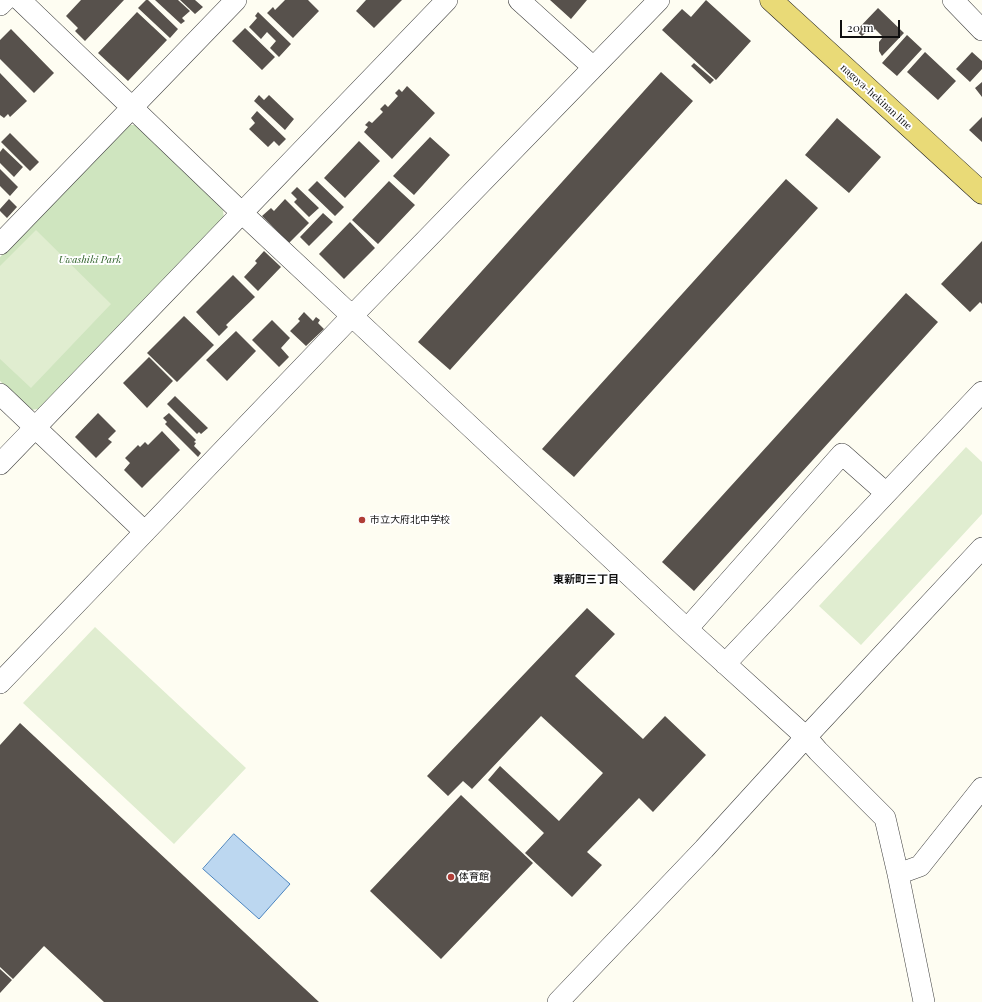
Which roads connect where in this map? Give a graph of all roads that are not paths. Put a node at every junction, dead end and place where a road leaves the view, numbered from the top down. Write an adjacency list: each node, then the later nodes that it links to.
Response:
1 (5, 0): 9 (street)
2 (20, 0): 12 (street)
3 (236, 0): 12 (street)
4 (447, 0): 14 (street)
5 (519, 0): 11 (street)
6 (659, 0): 11 (street)
7 (770, 0): 13 (main road, nagoya-hekinan line)
8 (953, 0): 10 (street)
9 (0, 6)
10 (982, 30)
11 (593, 67): 16 (street)
12 (132, 108): 14 (street); 15 (street)
13 (982, 193)
14 (242, 213): 16 (street); 19 (street)
15 (0, 244)
16 (352, 316): 22 (street); 24 (street)
17 (982, 392): 21 (street)
18 (0, 394): 19 (street)
19 (35, 428): 20 (street); 22 (street)
20 (0, 464)
21 (886, 493): 24 (street); 25 (street)
22 (145, 532): 26 (street)
23 (982, 548): 27 (street)
24 (687, 629): 25 (street)
25 (725, 664): 27 (street)
26 (0, 683)
27 (806, 737): 29 (street); 30 (street)
28 (982, 788): 29 (street)
29 (898, 874): 31 (street)
30 (558, 1002)
31 (924, 1002)

